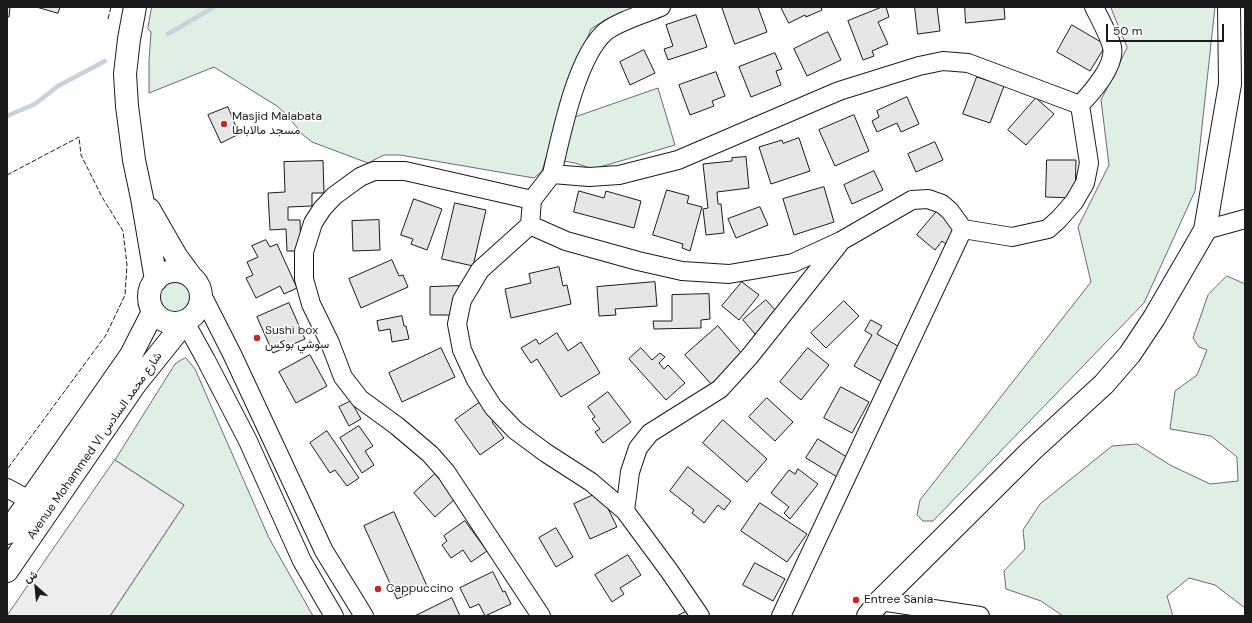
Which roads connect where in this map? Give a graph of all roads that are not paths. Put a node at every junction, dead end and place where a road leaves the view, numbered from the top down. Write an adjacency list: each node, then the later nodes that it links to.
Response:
1 (136, 7): 7 (main road)
2 (661, 7): 6 (street)
3 (1094, 7): 5 (street)
4 (1229, 7): 12 (main road)
5 (1080, 105): 6 (street); 11 (street)
6 (552, 174): 8 (street)
7 (142, 198): 14 (main road); 15 (main road)
8 (532, 200): 10 (street); 27 (street)
9 (1245, 219): 12 (street)
10 (530, 225): 13 (street); 21 (street)
11 (963, 229): 13 (street); 29 (street)
12 (1205, 230): 24 (main road)
13 (841, 241): 21 (street)
14 (190, 275): 15 (main road); 16 (main road)
15 (156, 280): 17 (main road)
16 (202, 295): 18 (main road); 26 (street)
17 (153, 312): 18 (main road); 20 (main road, Avenue Mohammed VI شارع محمد السادس)
18 (185, 322): 23 (main road, Avenue Mohammed VI شارع محمد السادس); 25 (street)
19 (7, 488): 20 (street)
20 (29, 500): 22 (main road, Avenue Mohammed VI شارع محمد السادس)
21 (625, 511): 28 (street)
22 (7, 532)
23 (7, 571)
24 (874, 608): 30 (street)
25 (334, 616)
26 (364, 616)
27 (541, 616)
28 (700, 616)
29 (781, 616)
30 (980, 616)

